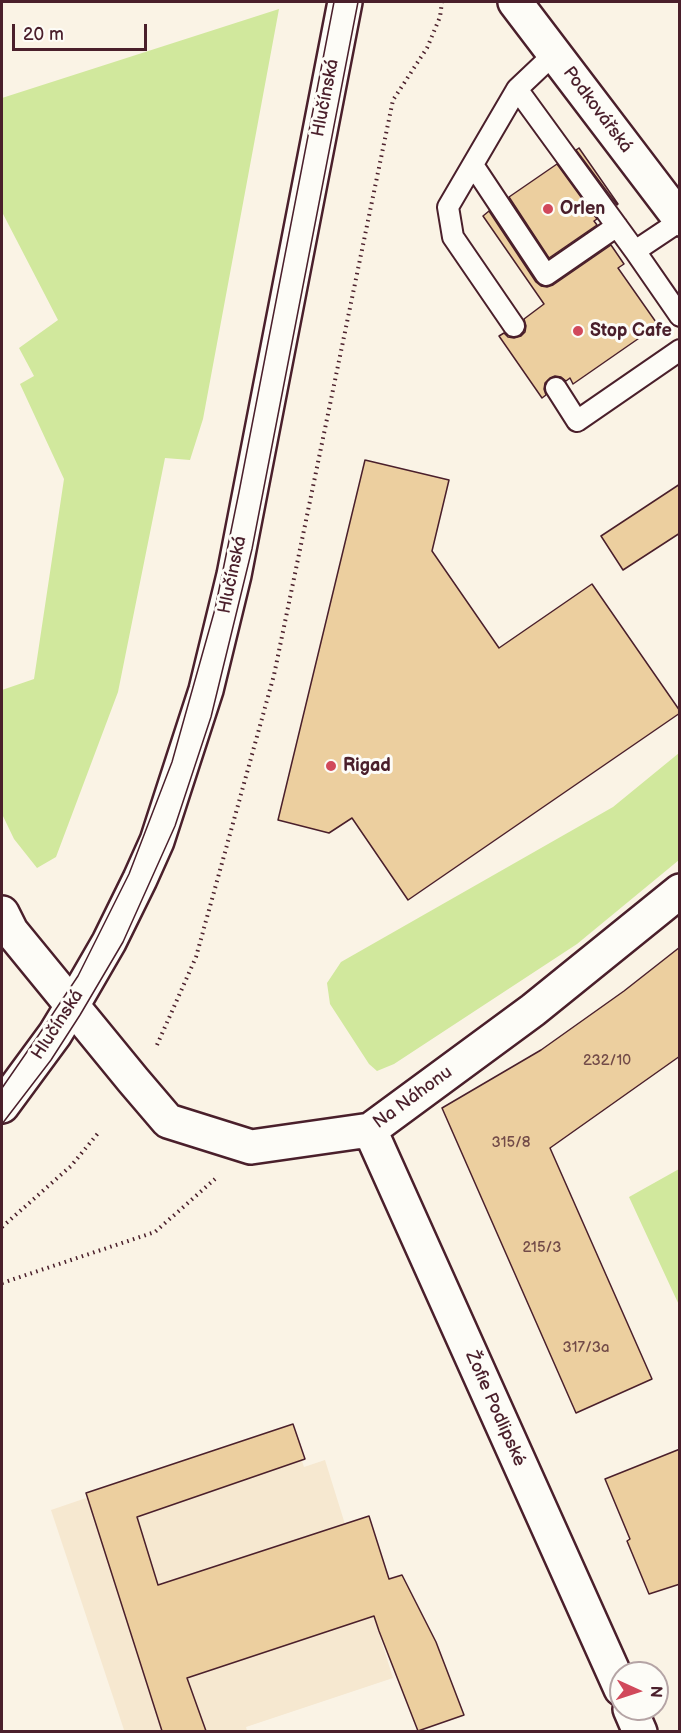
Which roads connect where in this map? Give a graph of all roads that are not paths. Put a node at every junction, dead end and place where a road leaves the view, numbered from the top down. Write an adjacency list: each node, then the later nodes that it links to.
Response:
1 (345, 2): 15 (street, Hlučínská)
2 (515, 2): 3 (street, Podkovářská)
3 (554, 54): 4 (lane); 6 (street, Podkovářská)
4 (517, 89): 5 (lane); 7 (lane)
5 (473, 165): 7 (lane); 10 (lane)
6 (680, 220): 8 (lane)
7 (617, 226): 8 (lane)
8 (635, 251): 9 (lane)
9 (680, 316)
10 (514, 326)
11 (680, 350): 12 (lane)
12 (556, 388)
13 (680, 891): 17 (street, Na Náhonu)
14 (2, 913): 15 (street, Na Náhonu)
15 (72, 1006): 16 (street, Hlučínská); 17 (street, Na Náhonu)
16 (2, 1106)
17 (370, 1130): 18 (street, Žofie Podlipské)
18 (609, 1662)

